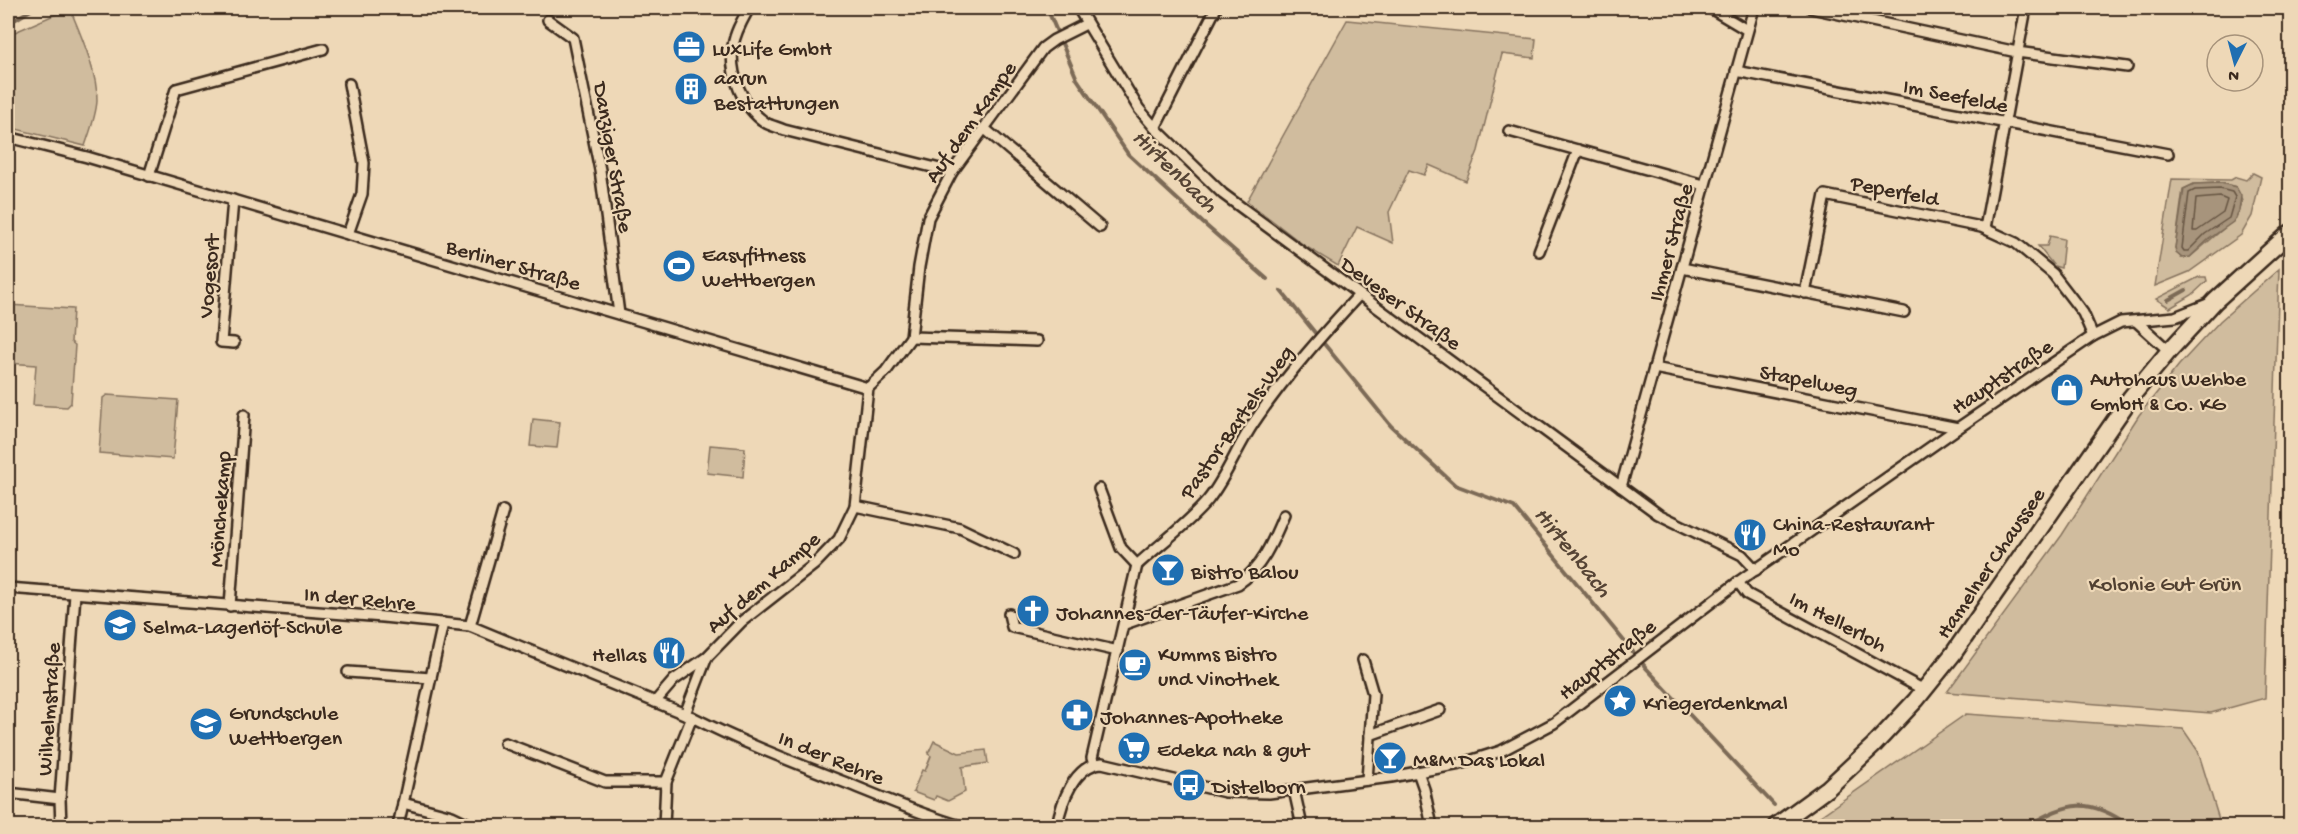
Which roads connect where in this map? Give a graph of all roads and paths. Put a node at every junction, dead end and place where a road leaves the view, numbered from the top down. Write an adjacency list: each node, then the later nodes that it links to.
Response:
1 (749, 8): 23 (street)
2 (1078, 8): 9 (street, Deveser Straße)
3 (1216, 8): 17 (street)
4 (1710, 8): 10 (street)
5 (1754, 8): 10 (street, Ihmer Straße)
6 (1811, 8): 12 (street)
7 (2026, 8): 12 (street)
8 (548, 20): 37 (street, Danziger Straße)
9 (1086, 24): 17 (street, Deveser Straße); 18 (street, Auf dem Kampe)
10 (1747, 30): 14 (street, Ihmer Straße)
11 (323, 49): 24 (street)
12 (2017, 52): 13 (street); 16 (street)
13 (2127, 67)
14 (1736, 71): 16 (street, Im Seefelde); 25 (street, Ihmer Straße)
15 (349, 84): 30 (street)
16 (2004, 124): 22 (street, Im Seefelde); 28 (street)
17 (1155, 128): 34 (street, Deveser Straße)
18 (985, 129): 23 (street, Auf dem Kampe); 27 (street)
19 (1509, 131): 21 (street)
20 (8, 137): 24 (street, Berliner Straße)
21 (1578, 150): 25 (street); 31 (street)
22 (2168, 154)
23 (952, 172): 40 (street, Auf dem Kampe)
24 (150, 176): 26 (street, Berliner Straße)
25 (1704, 185): 32 (street, Ihmer Straße)
26 (233, 200): 30 (street, Berliner Straße); 42 (street, Vogesort)
27 (1100, 227)
28 (1985, 228): 33 (street, Peperfeld); 39 (street, Peperfeld)
29 (2290, 233): 35 (main road, Hamelner Chaussee)
30 (348, 234): 37 (street, Berliner Straße)
31 (1539, 251)
32 (1682, 268): 33 (street); 44 (street, Ihmer Straße)
33 (1806, 293): 36 (street)
34 (1359, 295): 48 (street, Deveser Straße); 54 (street, Pastor-Bartels-Weg)
35 (2216, 301): 38 (street, Hauptstraße); 43 (main road, Hamelner Chaussee)
36 (1904, 312)
37 (619, 314): 45 (street, Berliner Straße)
38 (2137, 322): 39 (street, Hauptstraße); 43 (street)
39 (2093, 336): 47 (street, Hauptstraße)
40 (911, 337): 41 (street); 45 (street, Auf dem Kampe)
41 (1037, 341)
42 (234, 343)
43 (2169, 351): 69 (main road, Hamelner Chaussee)
44 (1654, 368): 47 (street, Stapelweg); 48 (street, Ihmer Straße)
45 (868, 388): 50 (street, Auf dem Kampe)
46 (244, 415): 59 (street, Mönchekamp)
47 (1958, 428): 55 (street, Hauptstraße)
48 (1621, 487): 55 (street, Deveser Straße)
49 (1099, 489): 54 (street)
50 (855, 506): 53 (street); 65 (street, Auf dem Kampe)
51 (503, 511): 63 (street)
52 (1284, 515): 62 (street)
53 (1014, 554)
54 (1137, 565): 62 (street)
55 (1756, 570): 56 (street, Hauptstraße)
56 (1738, 582): 69 (street, Im Hellerloh); 76 (street, Hauptstraße)
57 (8, 588): 58 (street, In der Rehre)
58 (75, 594): 59 (street, In der Rehre); 81 (street, Wilhelmstraße)
59 (230, 606): 61 (street, In der Rehre)
60 (1009, 614): 64 (street)
61 (443, 623): 63 (street, In der Rehre); 68 (street)
62 (1125, 624): 64 (street)
63 (470, 626): 70 (street, In der Rehre)
64 (1118, 651): 75 (street)
65 (707, 657): 70 (street, Auf dem Kampe); 72 (street, Auf dem Kampe)
66 (1363, 660): 73 (street)
67 (348, 672): 68 (street)
68 (431, 678): 82 (street)
69 (1924, 690): 91 (main road, Hamelner Chaussee)
70 (656, 702): 72 (street, In der Rehre)
71 (1440, 710): 73 (street)
72 (688, 716): 78 (street); 87 (street, In der Rehre)
73 (1370, 735): 77 (street)
74 (505, 743): 78 (street)
75 (1094, 764): 79 (street, Hauptstraße); 88 (street)
76 (1418, 772): 77 (street, Hauptstraße); 90 (street)
77 (1367, 780): 79 (street, Hauptstraße)
78 (666, 782): 86 (street)
79 (1294, 790): 89 (street)
80 (8, 794): 81 (street)
81 (60, 799): 83 (street, Wilhelmstraße)
82 (403, 803): 84 (street); 85 (street)
83 (61, 826)
84 (398, 826)
85 (473, 826)
86 (664, 826)
87 (961, 826)
88 (1057, 826)
89 (1302, 826)
90 (1432, 826)
91 (1776, 826)

